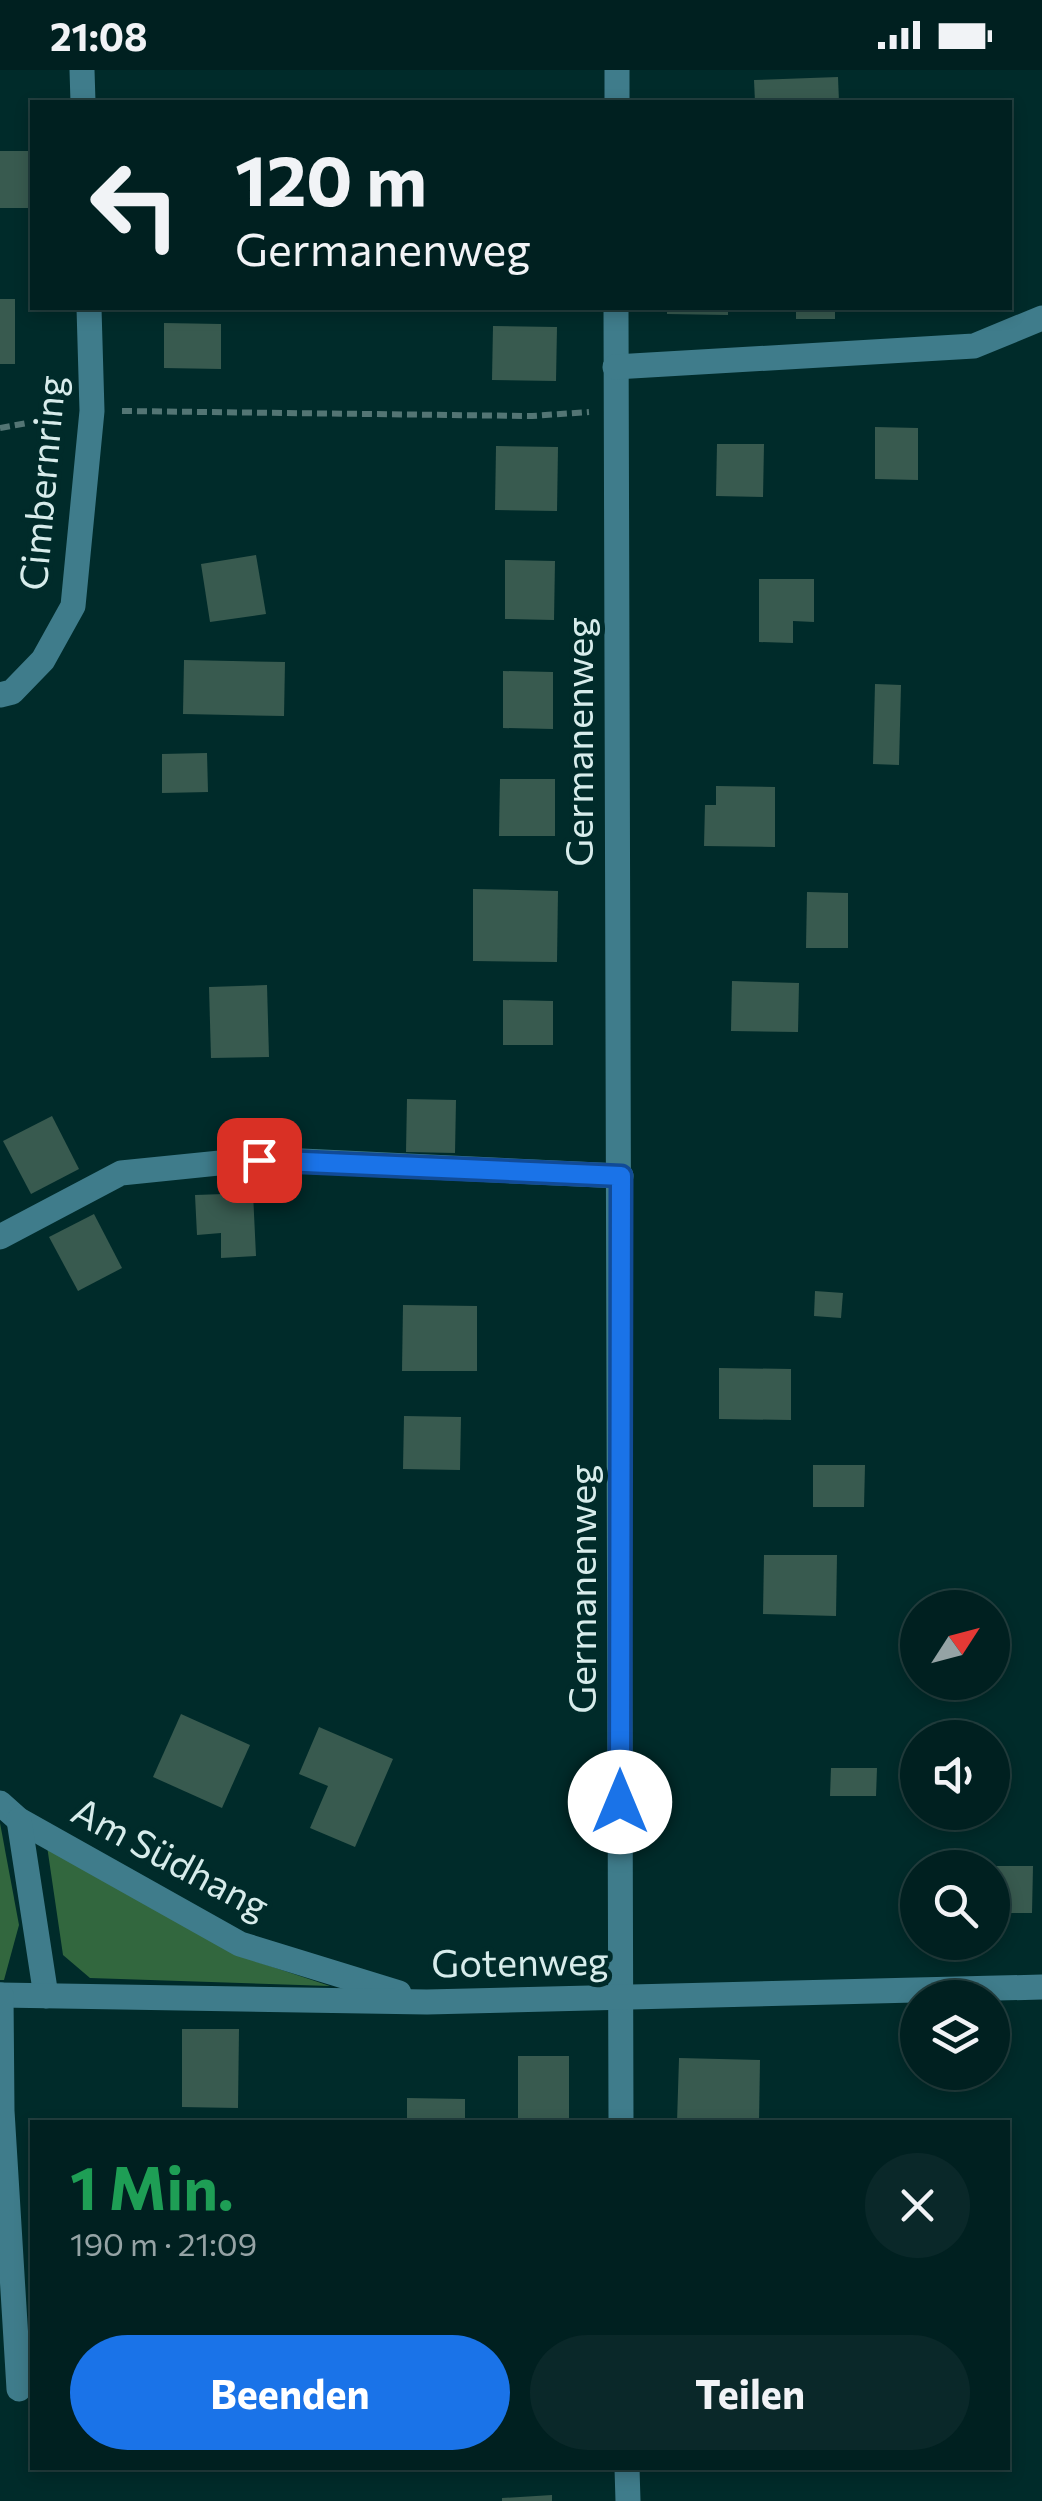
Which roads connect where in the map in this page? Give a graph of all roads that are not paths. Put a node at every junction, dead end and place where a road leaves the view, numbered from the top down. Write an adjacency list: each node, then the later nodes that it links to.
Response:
1 (82, 70): 3 (street)
2 (617, 70): 4 (street)
3 (83, 100)
4 (617, 100)
5 (89, 310): 9 (street, Cimbernring)
6 (616, 310): 8 (street, Germanenweg)
7 (1042, 318): 8 (street)
8 (615, 367): 10 (street, Germanenweg)
9 (0, 696)
10 (621, 1176): 11 (street); 16 (street, Germanenweg)
11 (0, 1237)
12 (10, 1812): 15 (street); 17 (street, Am Südhang)
13 (1042, 1987): 16 (street, Gotenweg)
14 (1, 1995): 15 (street, Gotenweg); 19 (street)
15 (46, 1996): 17 (street, Gotenweg)
16 (619, 1998): 17 (street, Gotenweg); 18 (street, Germanenweg)
17 (427, 2002)
18 (621, 2120)
19 (18, 2389)
20 (627, 2470): 21 (street)
21 (628, 2501)

